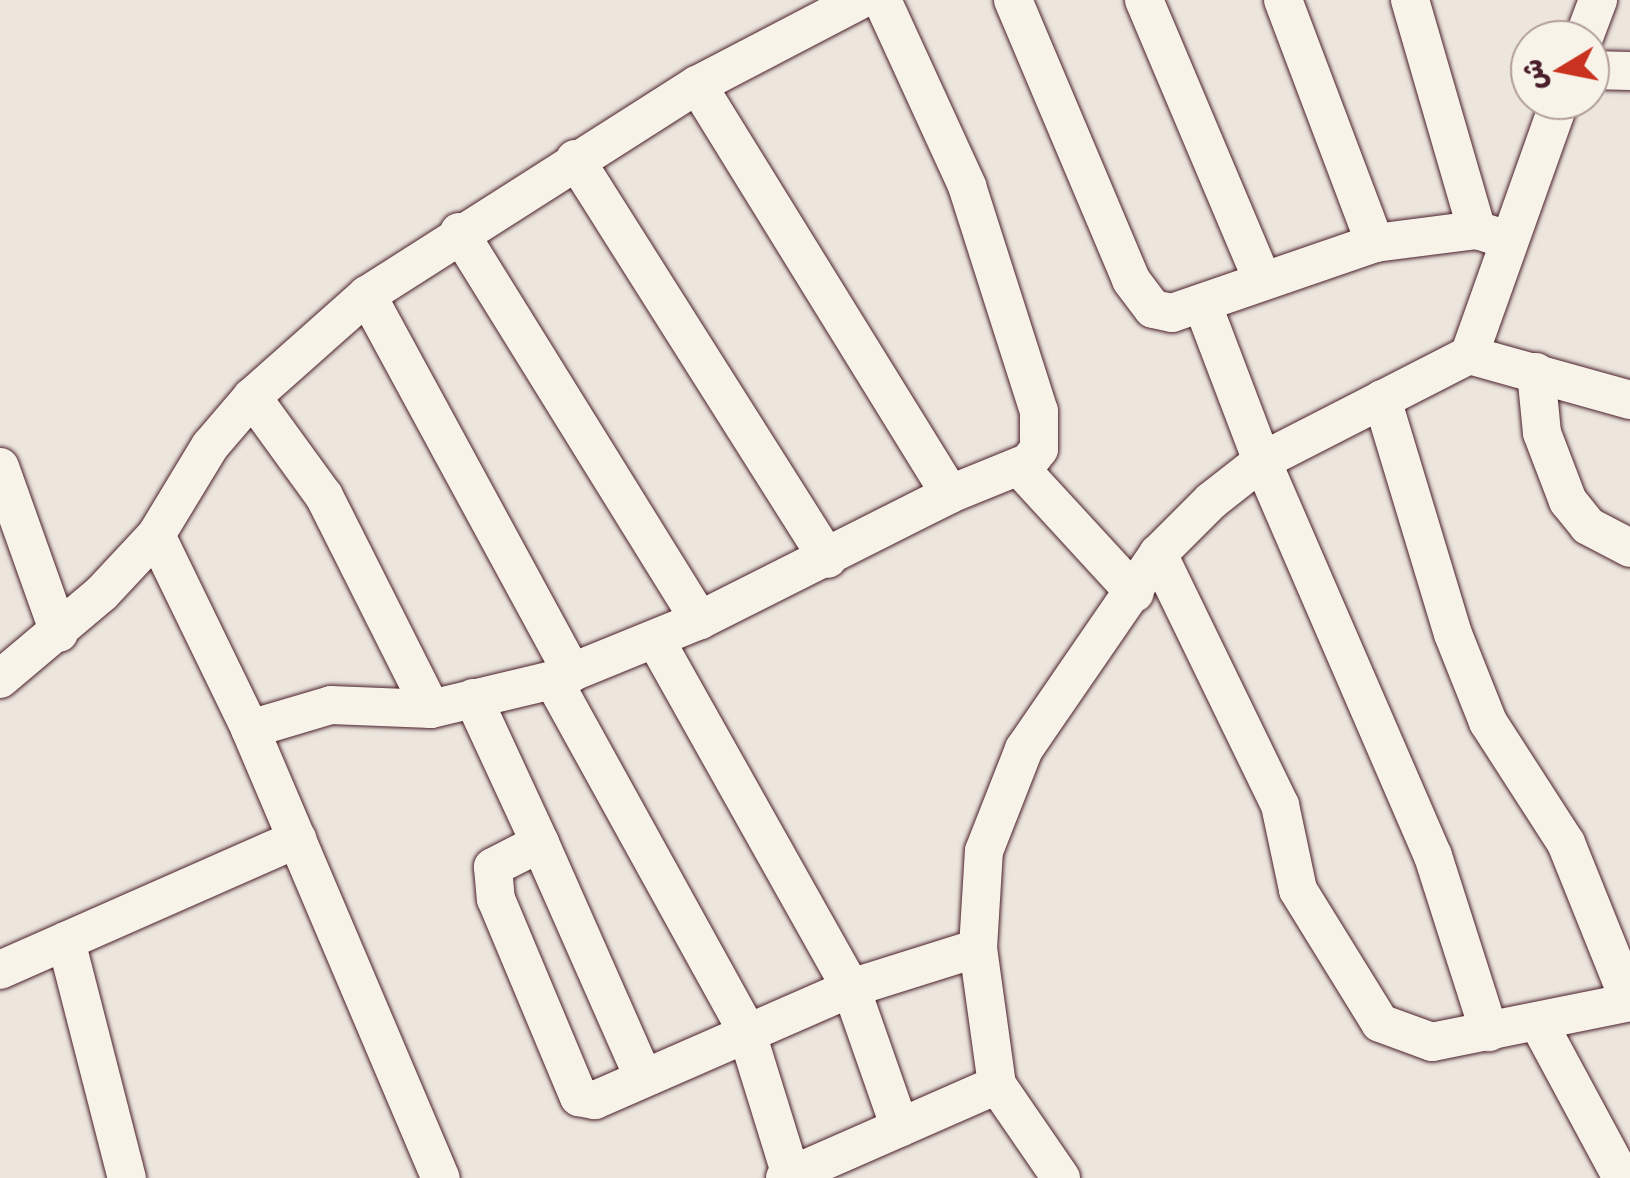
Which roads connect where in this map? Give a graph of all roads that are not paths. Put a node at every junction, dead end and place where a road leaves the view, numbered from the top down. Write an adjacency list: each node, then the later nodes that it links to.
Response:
1 (860, 0): 7 (street)
2 (882, 0): 23 (street)
3 (1013, 0): 15 (street)
4 (1144, 0): 13 (street)
5 (1284, 0): 12 (street)
6 (1410, 0): 11 (street)
7 (697, 85): 9 (street); 24 (street)
8 (1550, 120): 11 (street)
9 (574, 159): 10 (street); 28 (street)
10 (459, 232): 14 (street); 30 (street)
11 (1491, 234): 12 (street); 16 (street)
12 (1375, 243): 13 (street)
13 (1262, 279): 15 (street)
14 (367, 295): 18 (street); 33 (street)
15 (1202, 303): 21 (street)
16 (1469, 355): 17 (street); 19 (street)
17 (1536, 372): 20 (street); 26 (street)
18 (252, 398): 25 (street); 36 (street)
19 (1382, 399): 21 (street); 44 (street)
20 (1630, 400)
21 (1262, 460): 27 (street); 47 (street)
22 (0, 467): 31 (street)
23 (1019, 467): 24 (street); 29 (street)
24 (950, 494): 28 (street)
25 (156, 534): 31 (street); 37 (street)
26 (1630, 548)
27 (1158, 554): 29 (street); 47 (street)
28 (828, 558): 30 (street)
29 (1136, 592): 41 (street)
30 (700, 620): 32 (street)
31 (58, 632): 34 (street)
32 (655, 639): 33 (street); 43 (street)
33 (562, 676): 35 (street); 46 (street)
34 (0, 679)
35 (473, 698): 36 (street); 39 (street)
36 (430, 708): 37 (street)
37 (250, 728): 38 (street)
38 (297, 839): 40 (street); 53 (street)
39 (540, 843): 48 (street); 48 (street)
40 (66, 941): 42 (street); 52 (street)
41 (978, 948): 43 (street); 49 (street)
42 (0, 970)
43 (851, 988): 46 (street); 50 (street)
44 (1630, 1002): 45 (street)
45 (1538, 1022): 47 (street); 55 (street)
46 (746, 1030): 48 (street); 51 (street)
47 (1489, 1032)
48 (643, 1078)
49 (997, 1085): 50 (street); 54 (street)
50 (900, 1128): 51 (street)
51 (788, 1177)
52 (128, 1178)
53 (441, 1178)
54 (1061, 1178)
55 (1622, 1178)

